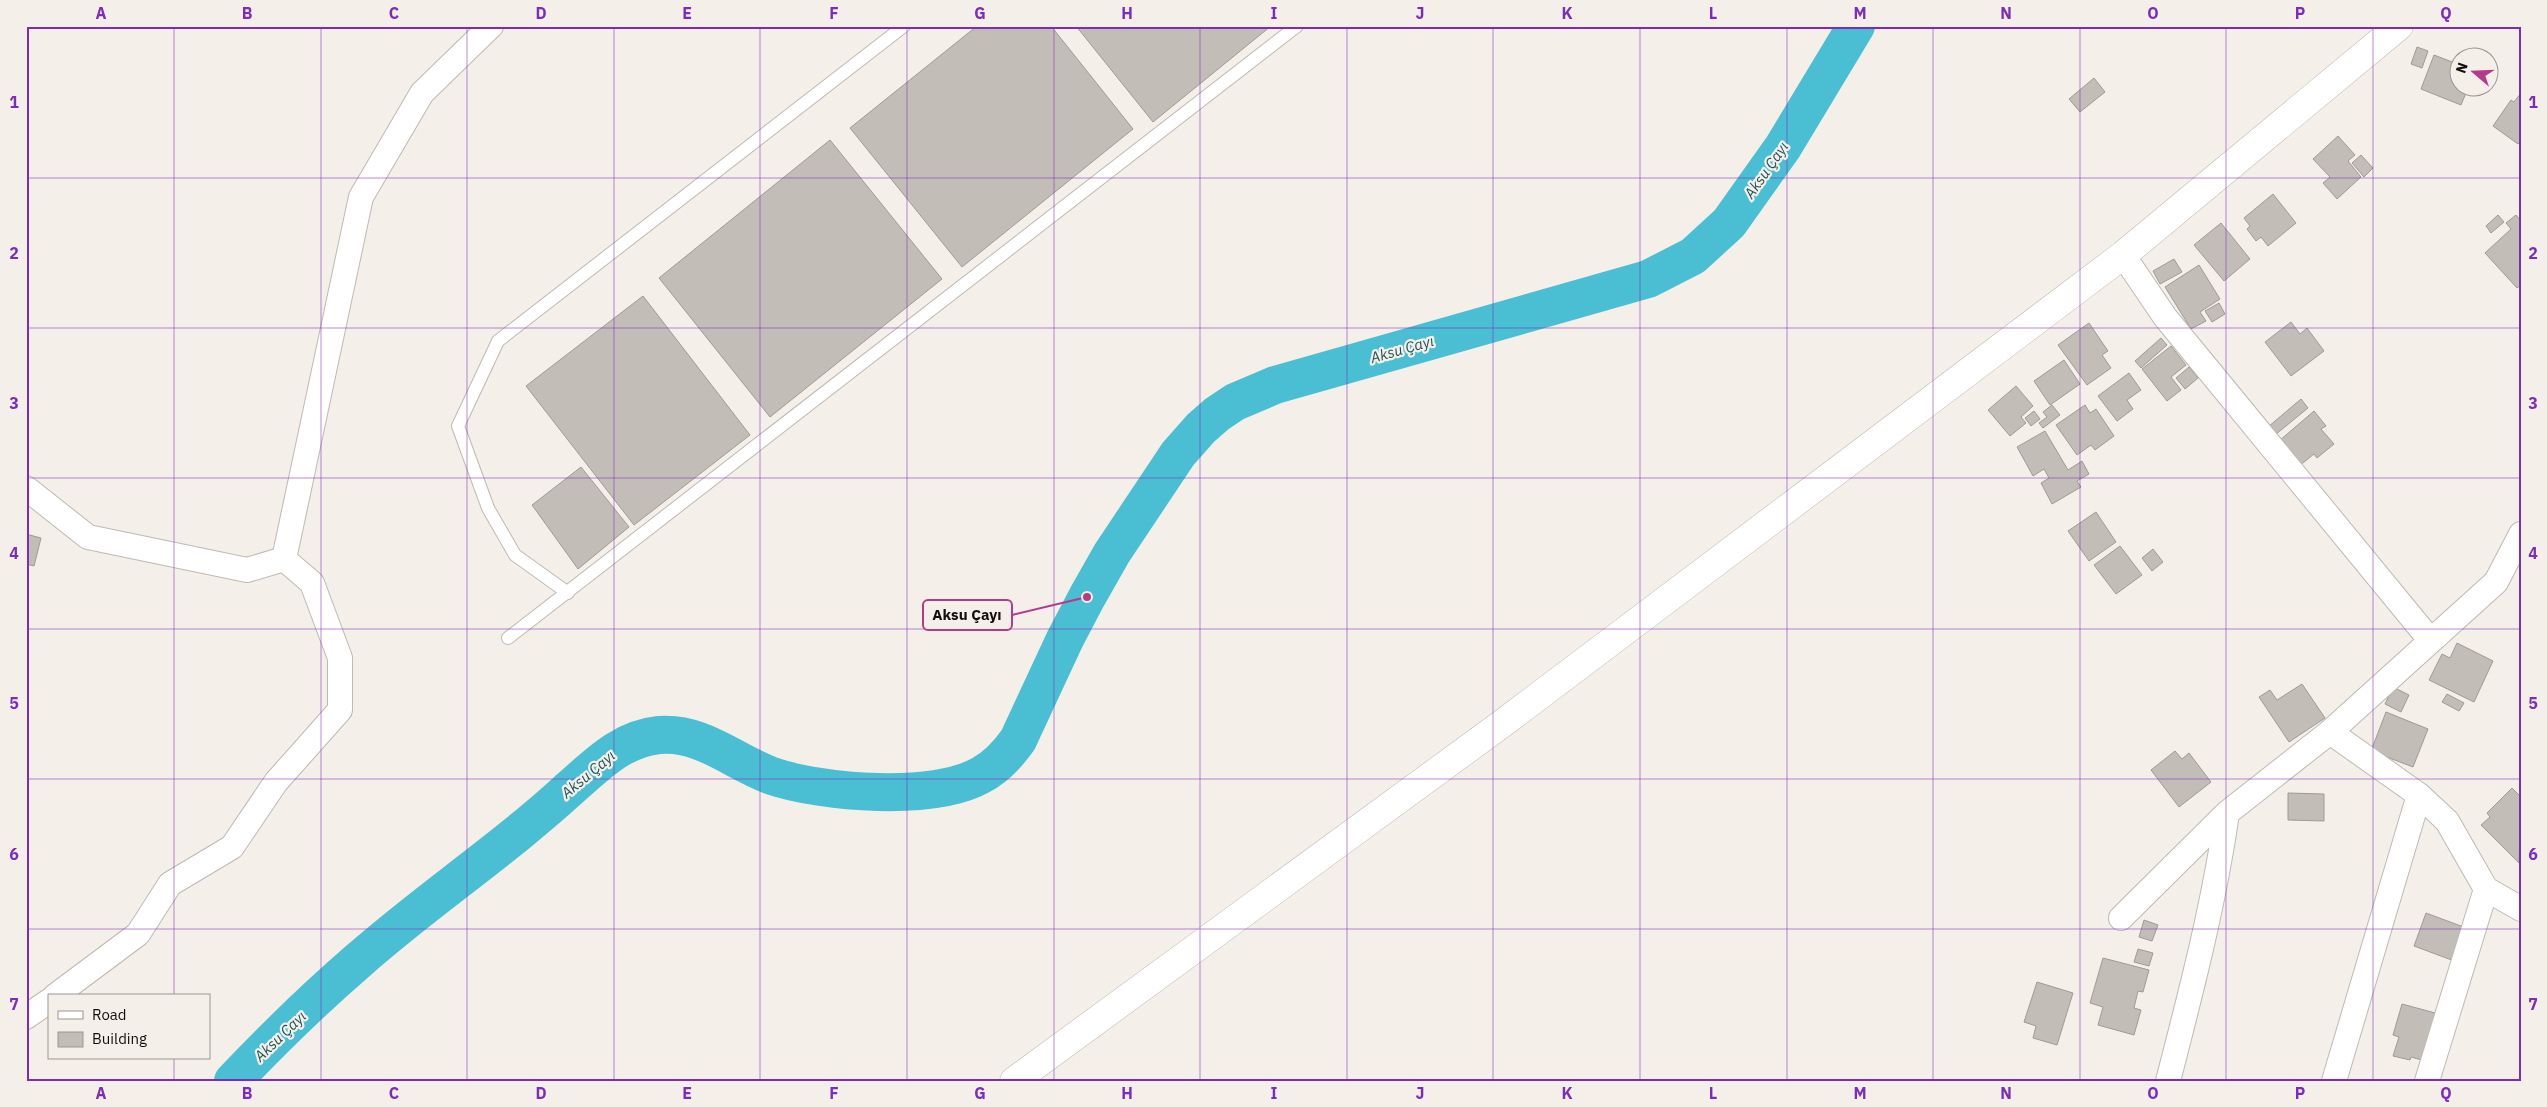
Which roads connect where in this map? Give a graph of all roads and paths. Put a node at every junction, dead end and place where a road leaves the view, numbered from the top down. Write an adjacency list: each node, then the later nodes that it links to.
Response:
1 (491, 26): 8 (street)
2 (904, 26): 9 (lane)
3 (1297, 26): 9 (lane)
4 (2399, 26): 5 (street)
5 (2123, 254): 11 (street); 21 (street)
6 (26, 488): 8 (street)
7 (2521, 534): 11 (street)
8 (284, 559): 18 (street)
9 (568, 593): 10 (lane)
10 (508, 638)
11 (2431, 642): 12 (street)
12 (2330, 732): 13 (street); 14 (street)
13 (2419, 795): 15 (street); 23 (street)
14 (2226, 812): 17 (street); 22 (street)
15 (2486, 889): 16 (street); 24 (street)
16 (2521, 909)
17 (2121, 918)
18 (58, 994)
19 (48, 1001): 20 (street)
20 (26, 1017)
21 (1014, 1081)
22 (2168, 1081)
23 (2334, 1081)
24 (2427, 1081)

